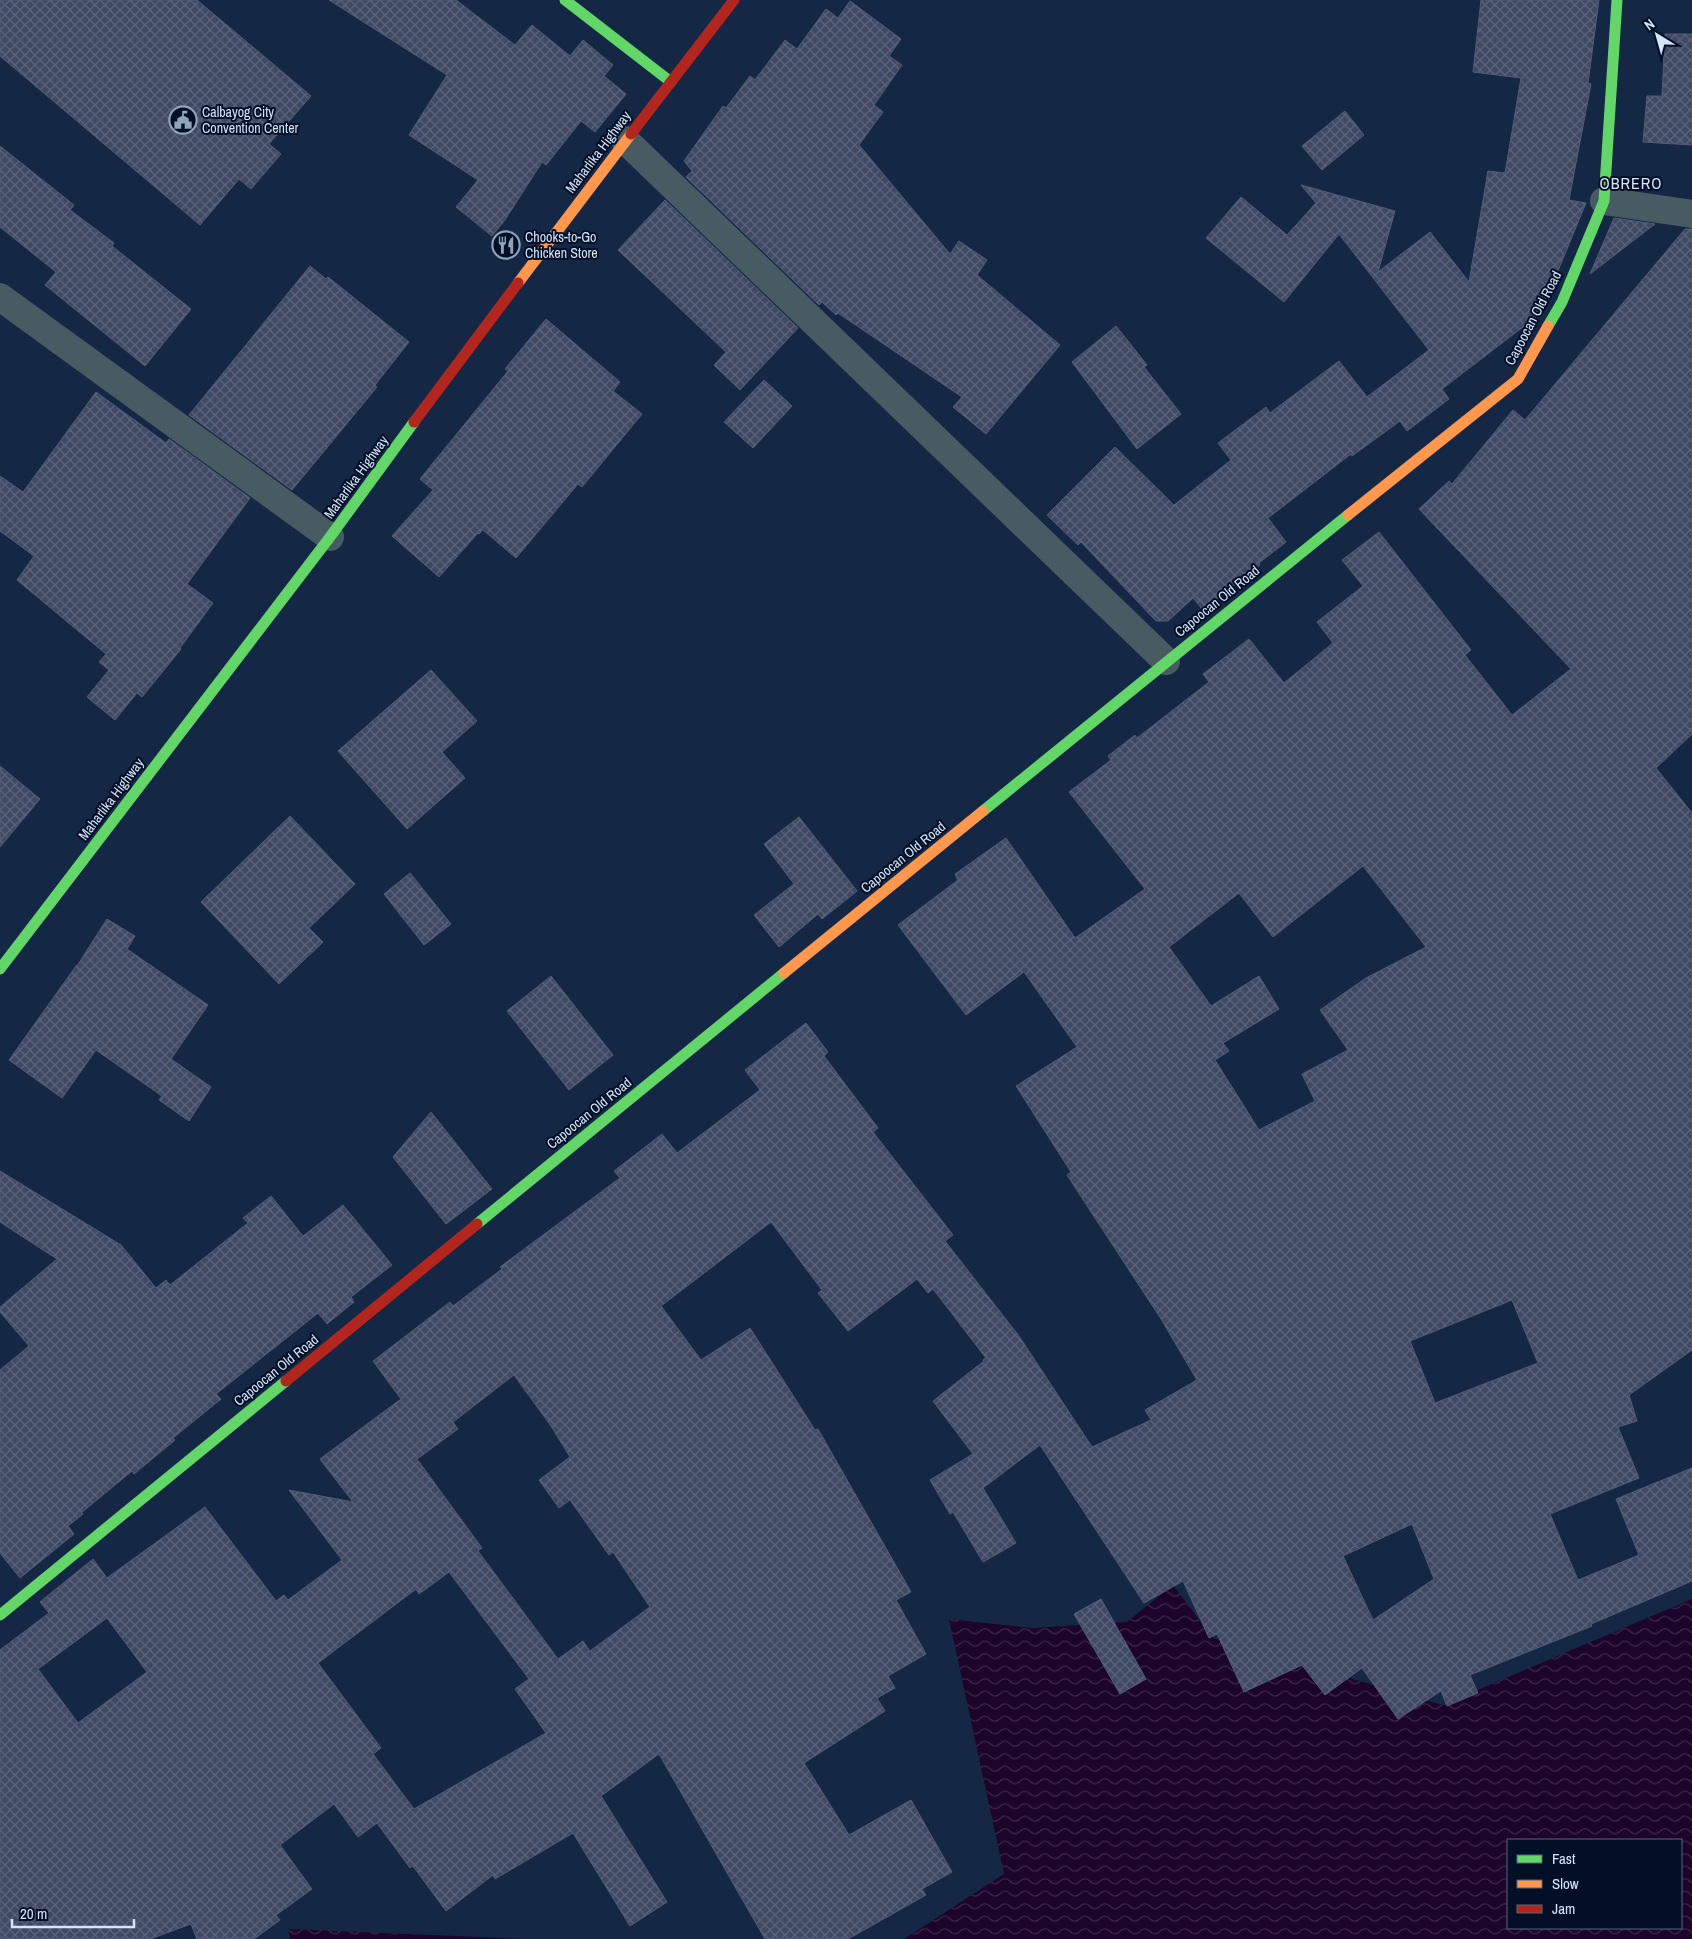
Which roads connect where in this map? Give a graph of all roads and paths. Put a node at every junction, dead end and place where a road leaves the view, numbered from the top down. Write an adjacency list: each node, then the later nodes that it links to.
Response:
1 (565, 0): 4 (street)
2 (734, 0): 4 (street, Maharlika Highway)
3 (1617, 0): 6 (street, Capoocan Old Road)
4 (671, 82): 5 (street, Maharlika Highway)
5 (625, 140): 9 (street, Maharlika Highway); 10 (street)
6 (1604, 201): 7 (street); 10 (street, Capoocan Old Road)
7 (1692, 214)
8 (0, 297): 9 (street)
9 (330, 537): 11 (street, Maharlika Highway)
10 (1166, 661): 12 (street, Capoocan Old Road)
11 (0, 969)
12 (0, 1615)

